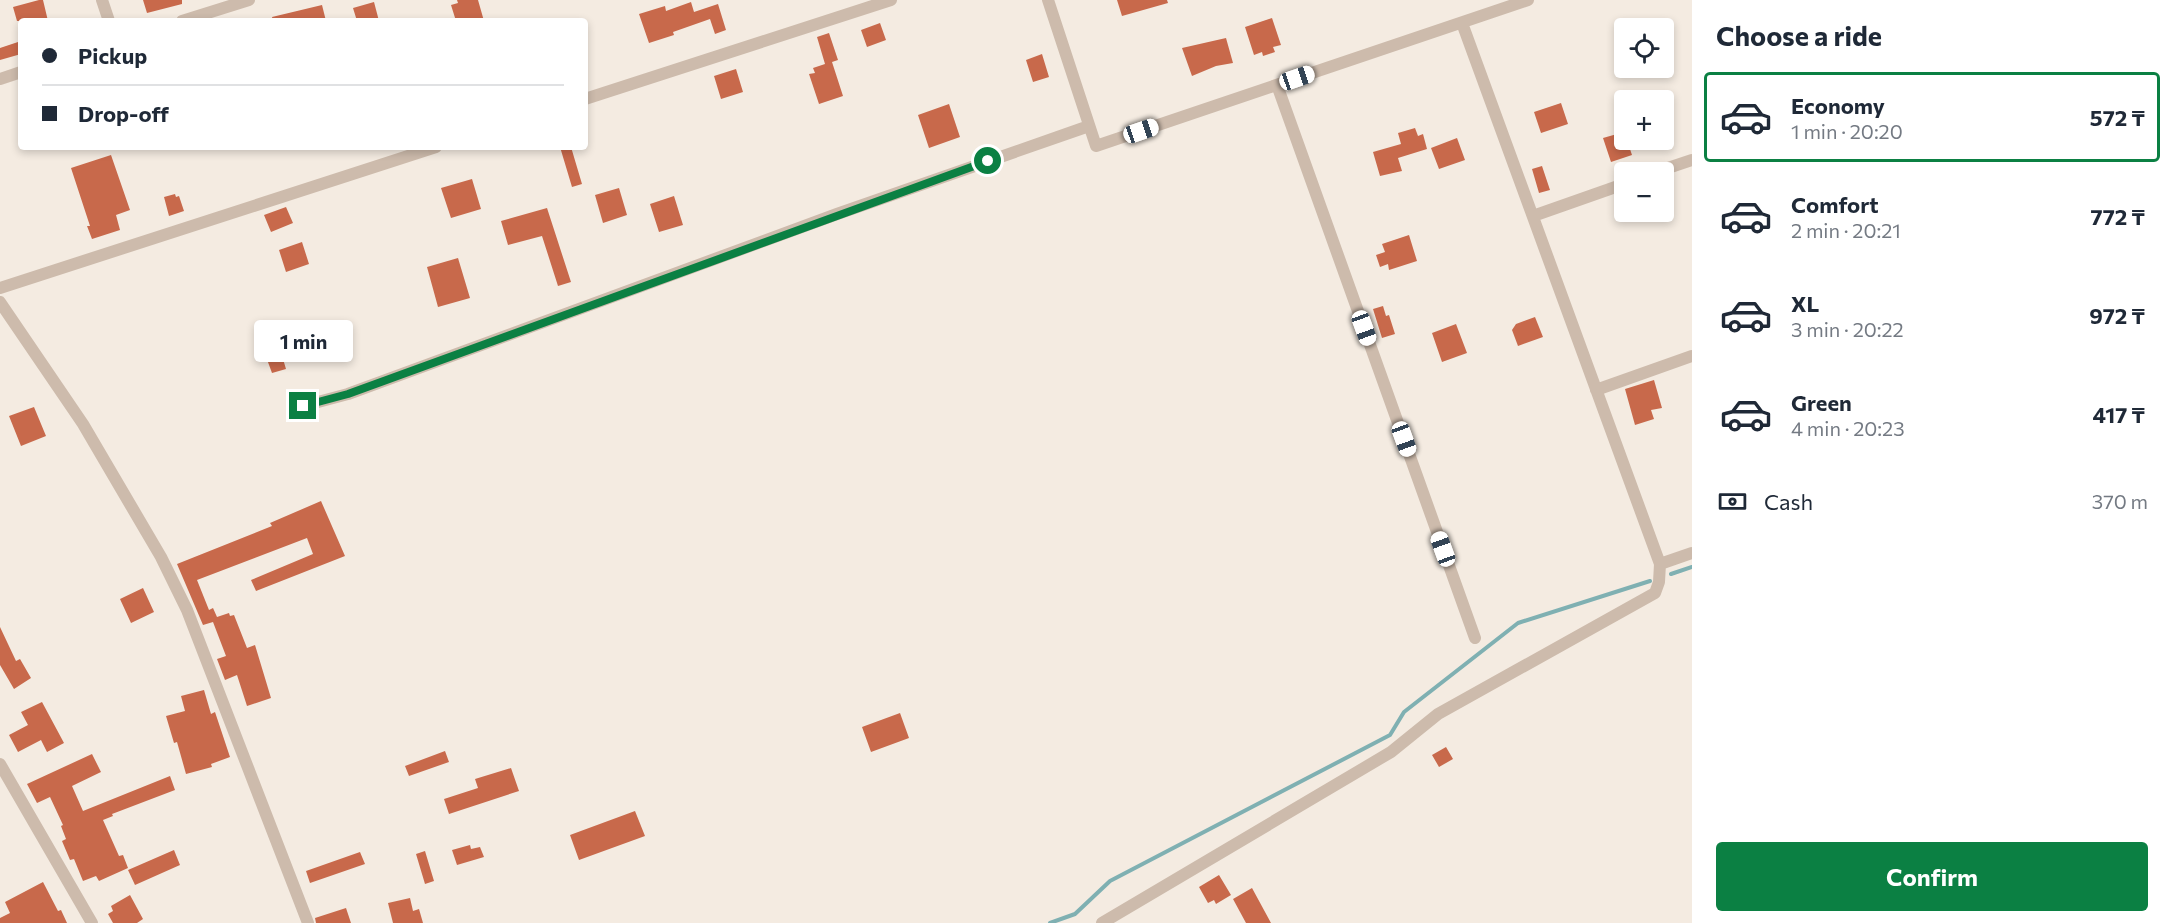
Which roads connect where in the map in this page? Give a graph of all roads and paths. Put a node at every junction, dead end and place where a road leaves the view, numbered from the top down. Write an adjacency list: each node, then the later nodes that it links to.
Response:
1 (102, 0): 6 (street)
2 (249, 0): 7 (street)
3 (891, 0): 12 (street)
4 (1048, 0): 13 (street)
5 (1528, 0): 8 (street)
6 (108, 18)
7 (192, 18)
8 (1462, 23): 11 (street); 18 (street)
9 (18, 73): 10 (street)
10 (0, 79)
11 (1277, 85): 13 (street); 26 (street)
12 (588, 98)
13 (1089, 126): 23 (street)
14 (427, 150): 19 (street)
15 (1692, 160): 16 (street)
16 (1674, 166)
17 (1614, 187): 18 (street)
18 (1533, 216): 22 (street)
19 (0, 288)
20 (0, 302): 29 (street)
21 (1692, 356): 22 (street)
22 (1596, 390): 25 (street)
23 (303, 406)
24 (1692, 553): 25 (street)
25 (1660, 564): 30 (street)
26 (1475, 638)
27 (0, 764): 28 (street)
28 (92, 923)
29 (308, 923)
30 (1102, 923)

